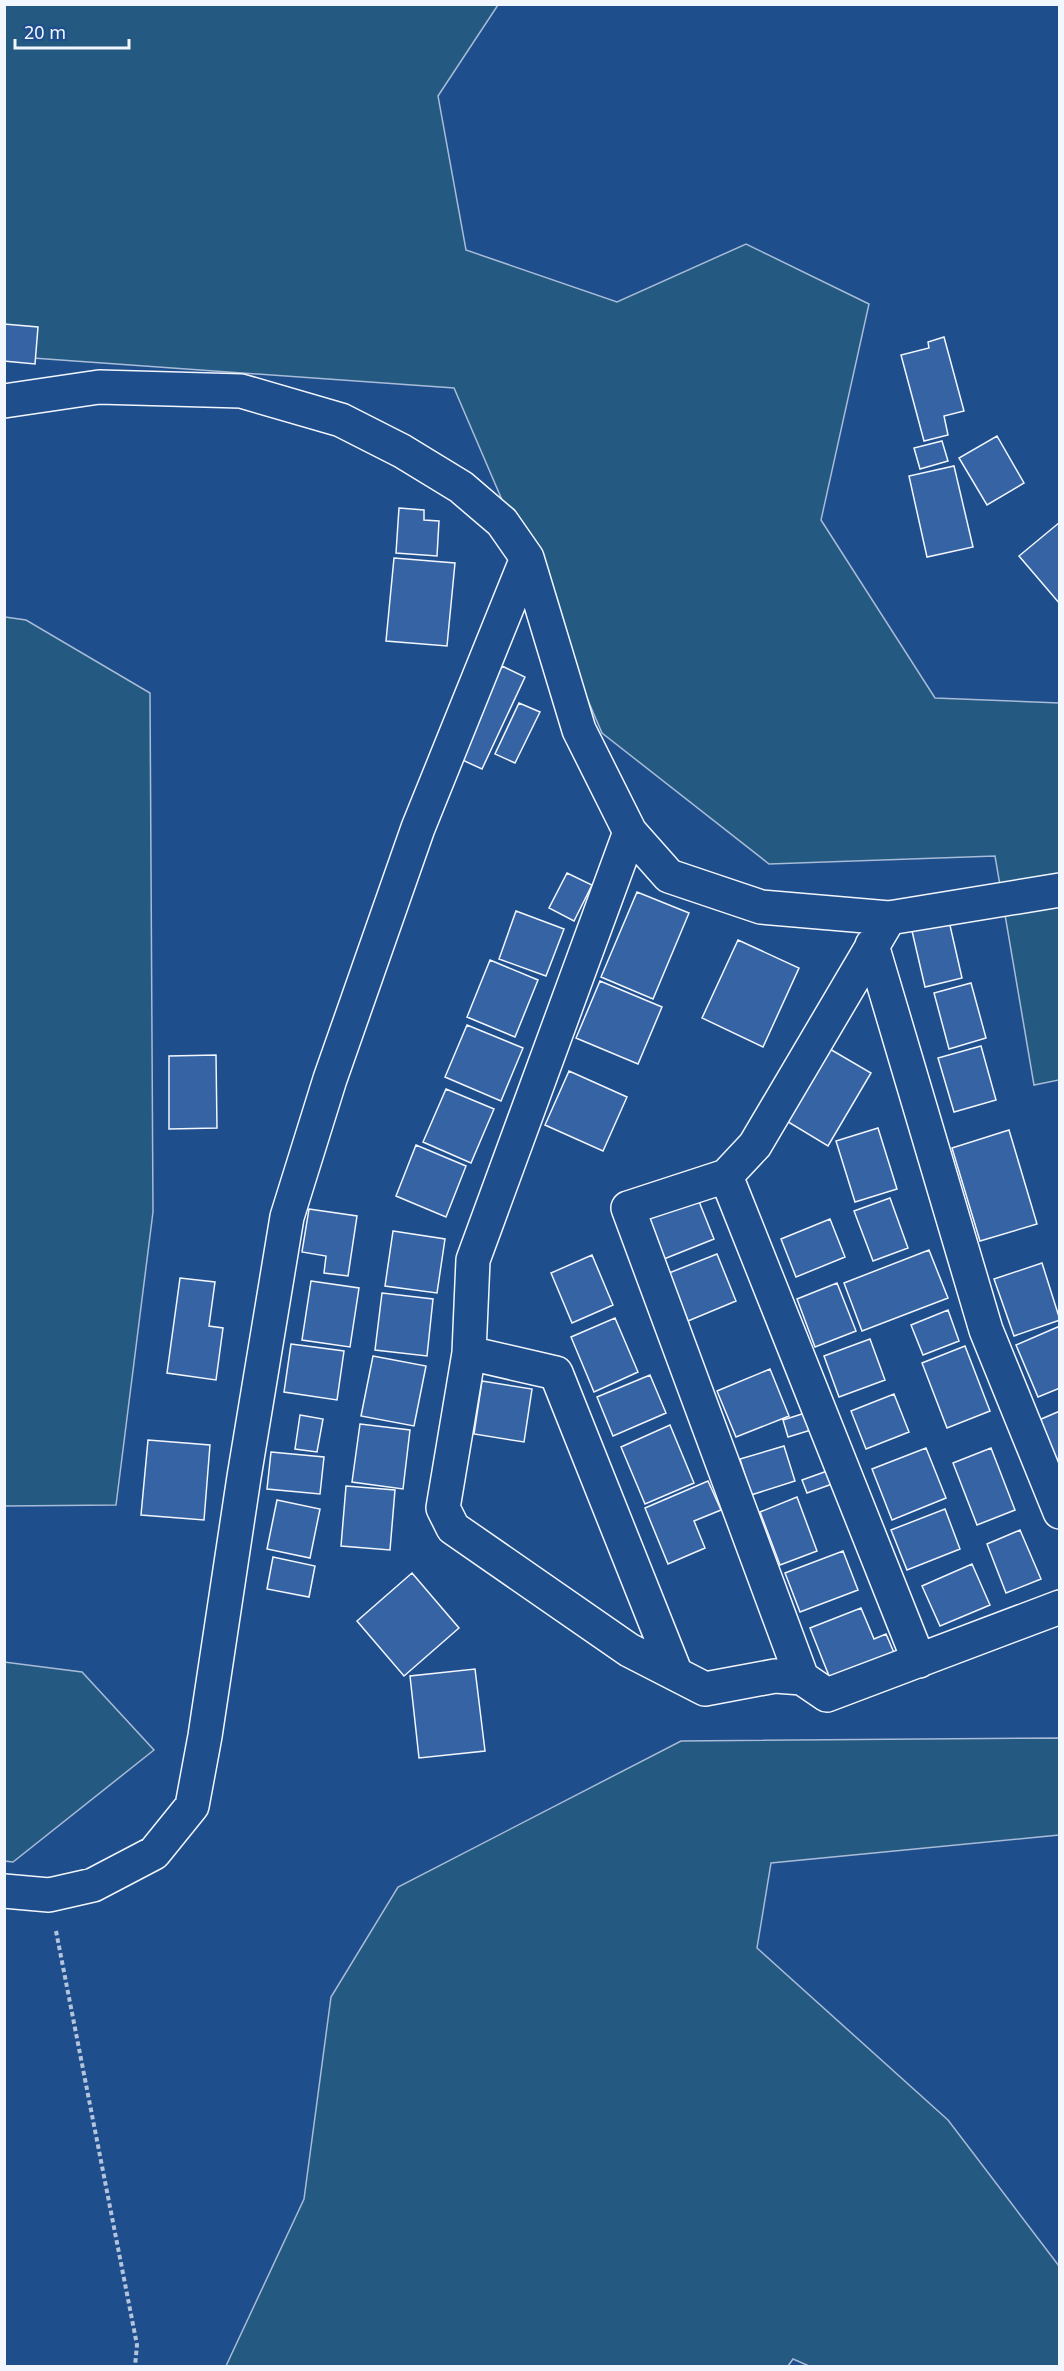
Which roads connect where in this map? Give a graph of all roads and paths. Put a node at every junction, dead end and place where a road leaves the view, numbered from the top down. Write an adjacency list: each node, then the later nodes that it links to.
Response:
1 (4, 401): 2 (street)
2 (527, 558): 3 (street); 15 (street)
3 (630, 832): 5 (street); 8 (street)
4 (1059, 890): 5 (street)
5 (888, 918): 6 (street)
6 (872, 945): 7 (street); 9 (street)
7 (726, 1176): 11 (street); 13 (street)
8 (470, 1353): 12 (street); 12 (street)
9 (1059, 1512)
10 (1059, 1607): 11 (street)
11 (919, 1661): 13 (street)
12 (676, 1674): 13 (street)
13 (802, 1678)
14 (4, 1891): 15 (street)
15 (49, 1894): 16 (path)
16 (135, 2367)

